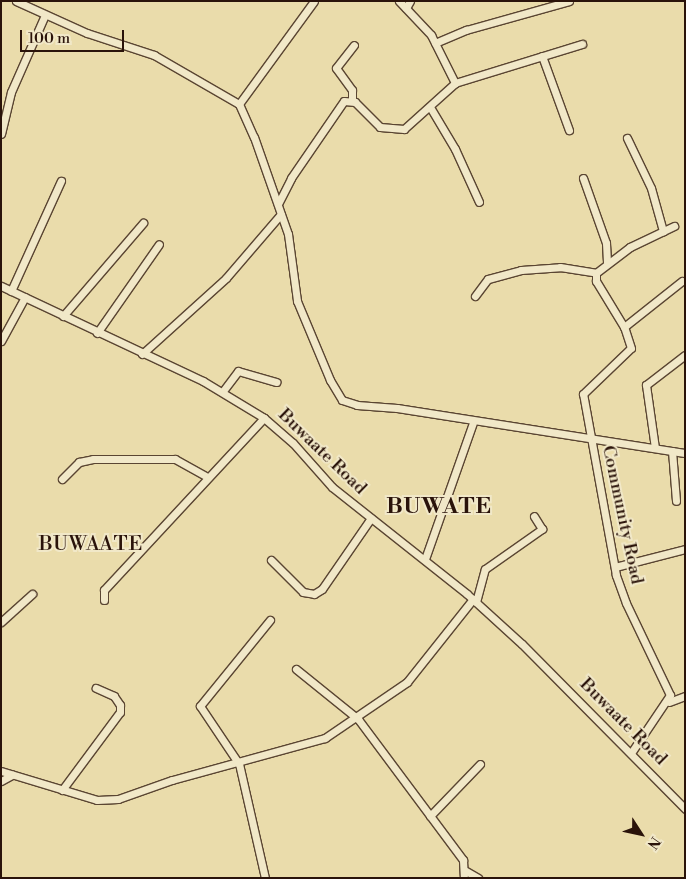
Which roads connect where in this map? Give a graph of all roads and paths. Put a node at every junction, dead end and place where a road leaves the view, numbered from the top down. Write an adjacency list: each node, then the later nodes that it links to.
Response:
1 (16, 1): 7 (street)
2 (314, 1): 14 (street)
3 (398, 1): 6 (street)
4 (410, 1): 6 (street)
5 (569, 1): 8 (street)
6 (406, 8): 8 (street)
7 (45, 15): 14 (street); 17 (street)
8 (435, 43): 12 (street)
9 (354, 44): 13 (street)
10 (582, 44): 11 (street)
11 (542, 56): 12 (street); 16 (street)
12 (456, 83): 15 (street)
13 (352, 101): 15 (street); 22 (street)
14 (238, 104): 22 (street)
15 (430, 107): 21 (street)
16 (569, 130)
17 (1, 134)
18 (627, 138): 26 (street)
19 (583, 178): 28 (street)
20 (61, 181): 32 (street)
21 (479, 202)
22 (278, 204): 23 (street)
23 (281, 214): 39 (street); 44 (street)
24 (144, 223): 35 (street)
25 (674, 226): 26 (street)
26 (663, 231): 28 (street)
27 (159, 244): 37 (street)
28 (607, 263): 29 (street)
29 (596, 273): 33 (street); 36 (street)
30 (682, 281): 36 (street)
31 (1, 286): 32 (street, Buwaate Road)
32 (11, 291): 34 (street, Buwaate Road)
33 (475, 296)
34 (25, 297): 35 (street, Buwaate Road); 38 (street)
35 (63, 316): 37 (street, Buwaate Road)
36 (624, 327): 45 (street, Community Road)
37 (97, 333): 39 (street, Buwaate Road)
38 (1, 341)
39 (142, 354): 42 (street, Buwaate Road)
40 (685, 355): 46 (street)
41 (276, 382): 42 (street)
42 (223, 391): 43 (street, Buwaate Road)
43 (264, 418): 49 (street); 53 (street, Buwaate Road)
44 (473, 423): 45 (street); 55 (street)
45 (591, 439): 46 (street); 57 (street, Community Road)
46 (655, 448): 47 (street)
47 (672, 451): 48 (street); 51 (street)
48 (685, 453)
49 (206, 476): 50 (street); 59 (street)
50 (62, 480)
51 (676, 501)
52 (534, 516): 60 (street)
53 (371, 518): 55 (street, Buwaate Road); 56 (street)
54 (685, 548): 57 (street)
55 (425, 559): 60 (street, Buwaate Road)
56 (271, 560)
57 (615, 567): 66 (street, Community Road)
58 (32, 594): 62 (street)
59 (104, 600)
60 (475, 601): 67 (street); 68 (street, Buwaate Road)
61 (270, 620): 69 (street)
62 (1, 622)
63 (296, 669): 67 (street)
64 (96, 688): 74 (street)
65 (685, 696): 66 (street)
66 (670, 702): 68 (street)
67 (358, 719): 69 (street); 76 (street)
68 (630, 753): 75 (street, Buwaate Road)
69 (239, 764): 74 (street); 78 (street)
70 (480, 764): 76 (street)
71 (1, 771): 72 (street)
72 (12, 775): 73 (street); 74 (street)
73 (1, 781)
74 (62, 790)
75 (685, 809)
76 (430, 816): 77 (street)
77 (465, 874): 79 (street)
78 (265, 878)
79 (478, 878)

